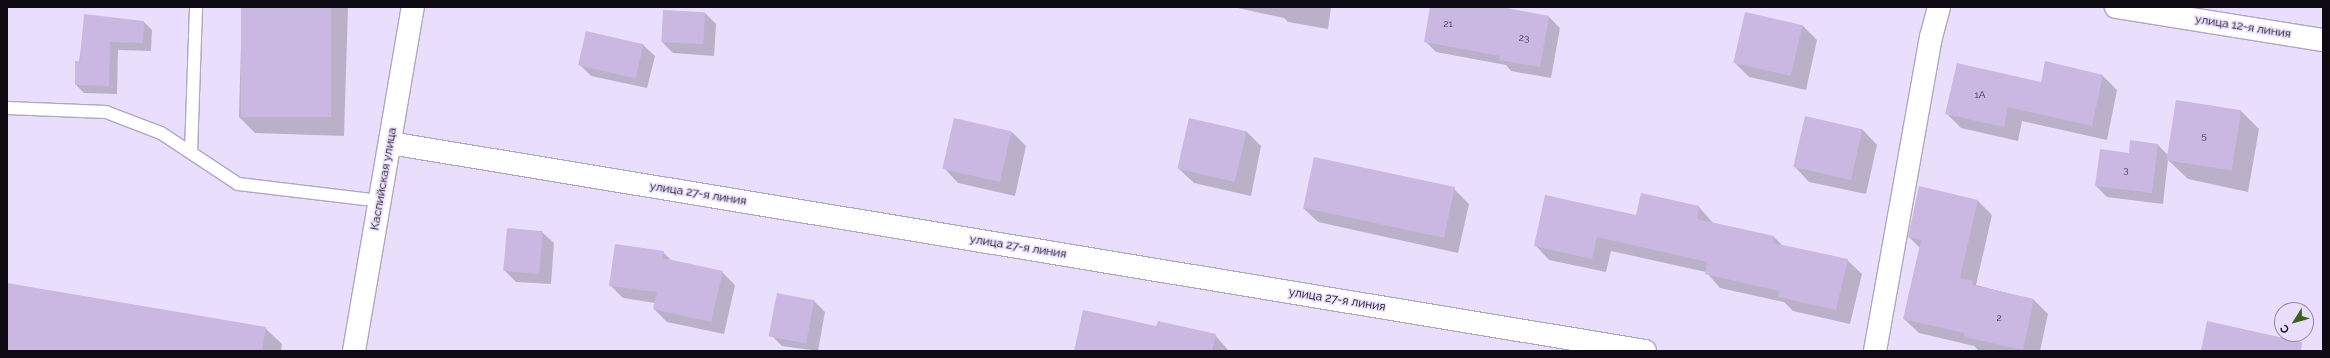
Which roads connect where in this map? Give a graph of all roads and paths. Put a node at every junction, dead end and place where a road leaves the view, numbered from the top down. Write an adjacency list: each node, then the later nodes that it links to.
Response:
1 (196, 7): 8 (lane)
2 (413, 7): 7 (street, Каспийская улица)
3 (1939, 7): 12 (street)
4 (2116, 7): 5 (street, улица 12-я линия)
5 (2323, 40)
6 (7, 108): 8 (lane)
7 (390, 143): 9 (street, Каспийская улица); 11 (street, улица 27-я линия)
8 (191, 152): 9 (lane)
9 (380, 201): 10 (street, Каспийская улица)
10 (354, 351)
11 (1645, 351)
12 (1875, 351)

